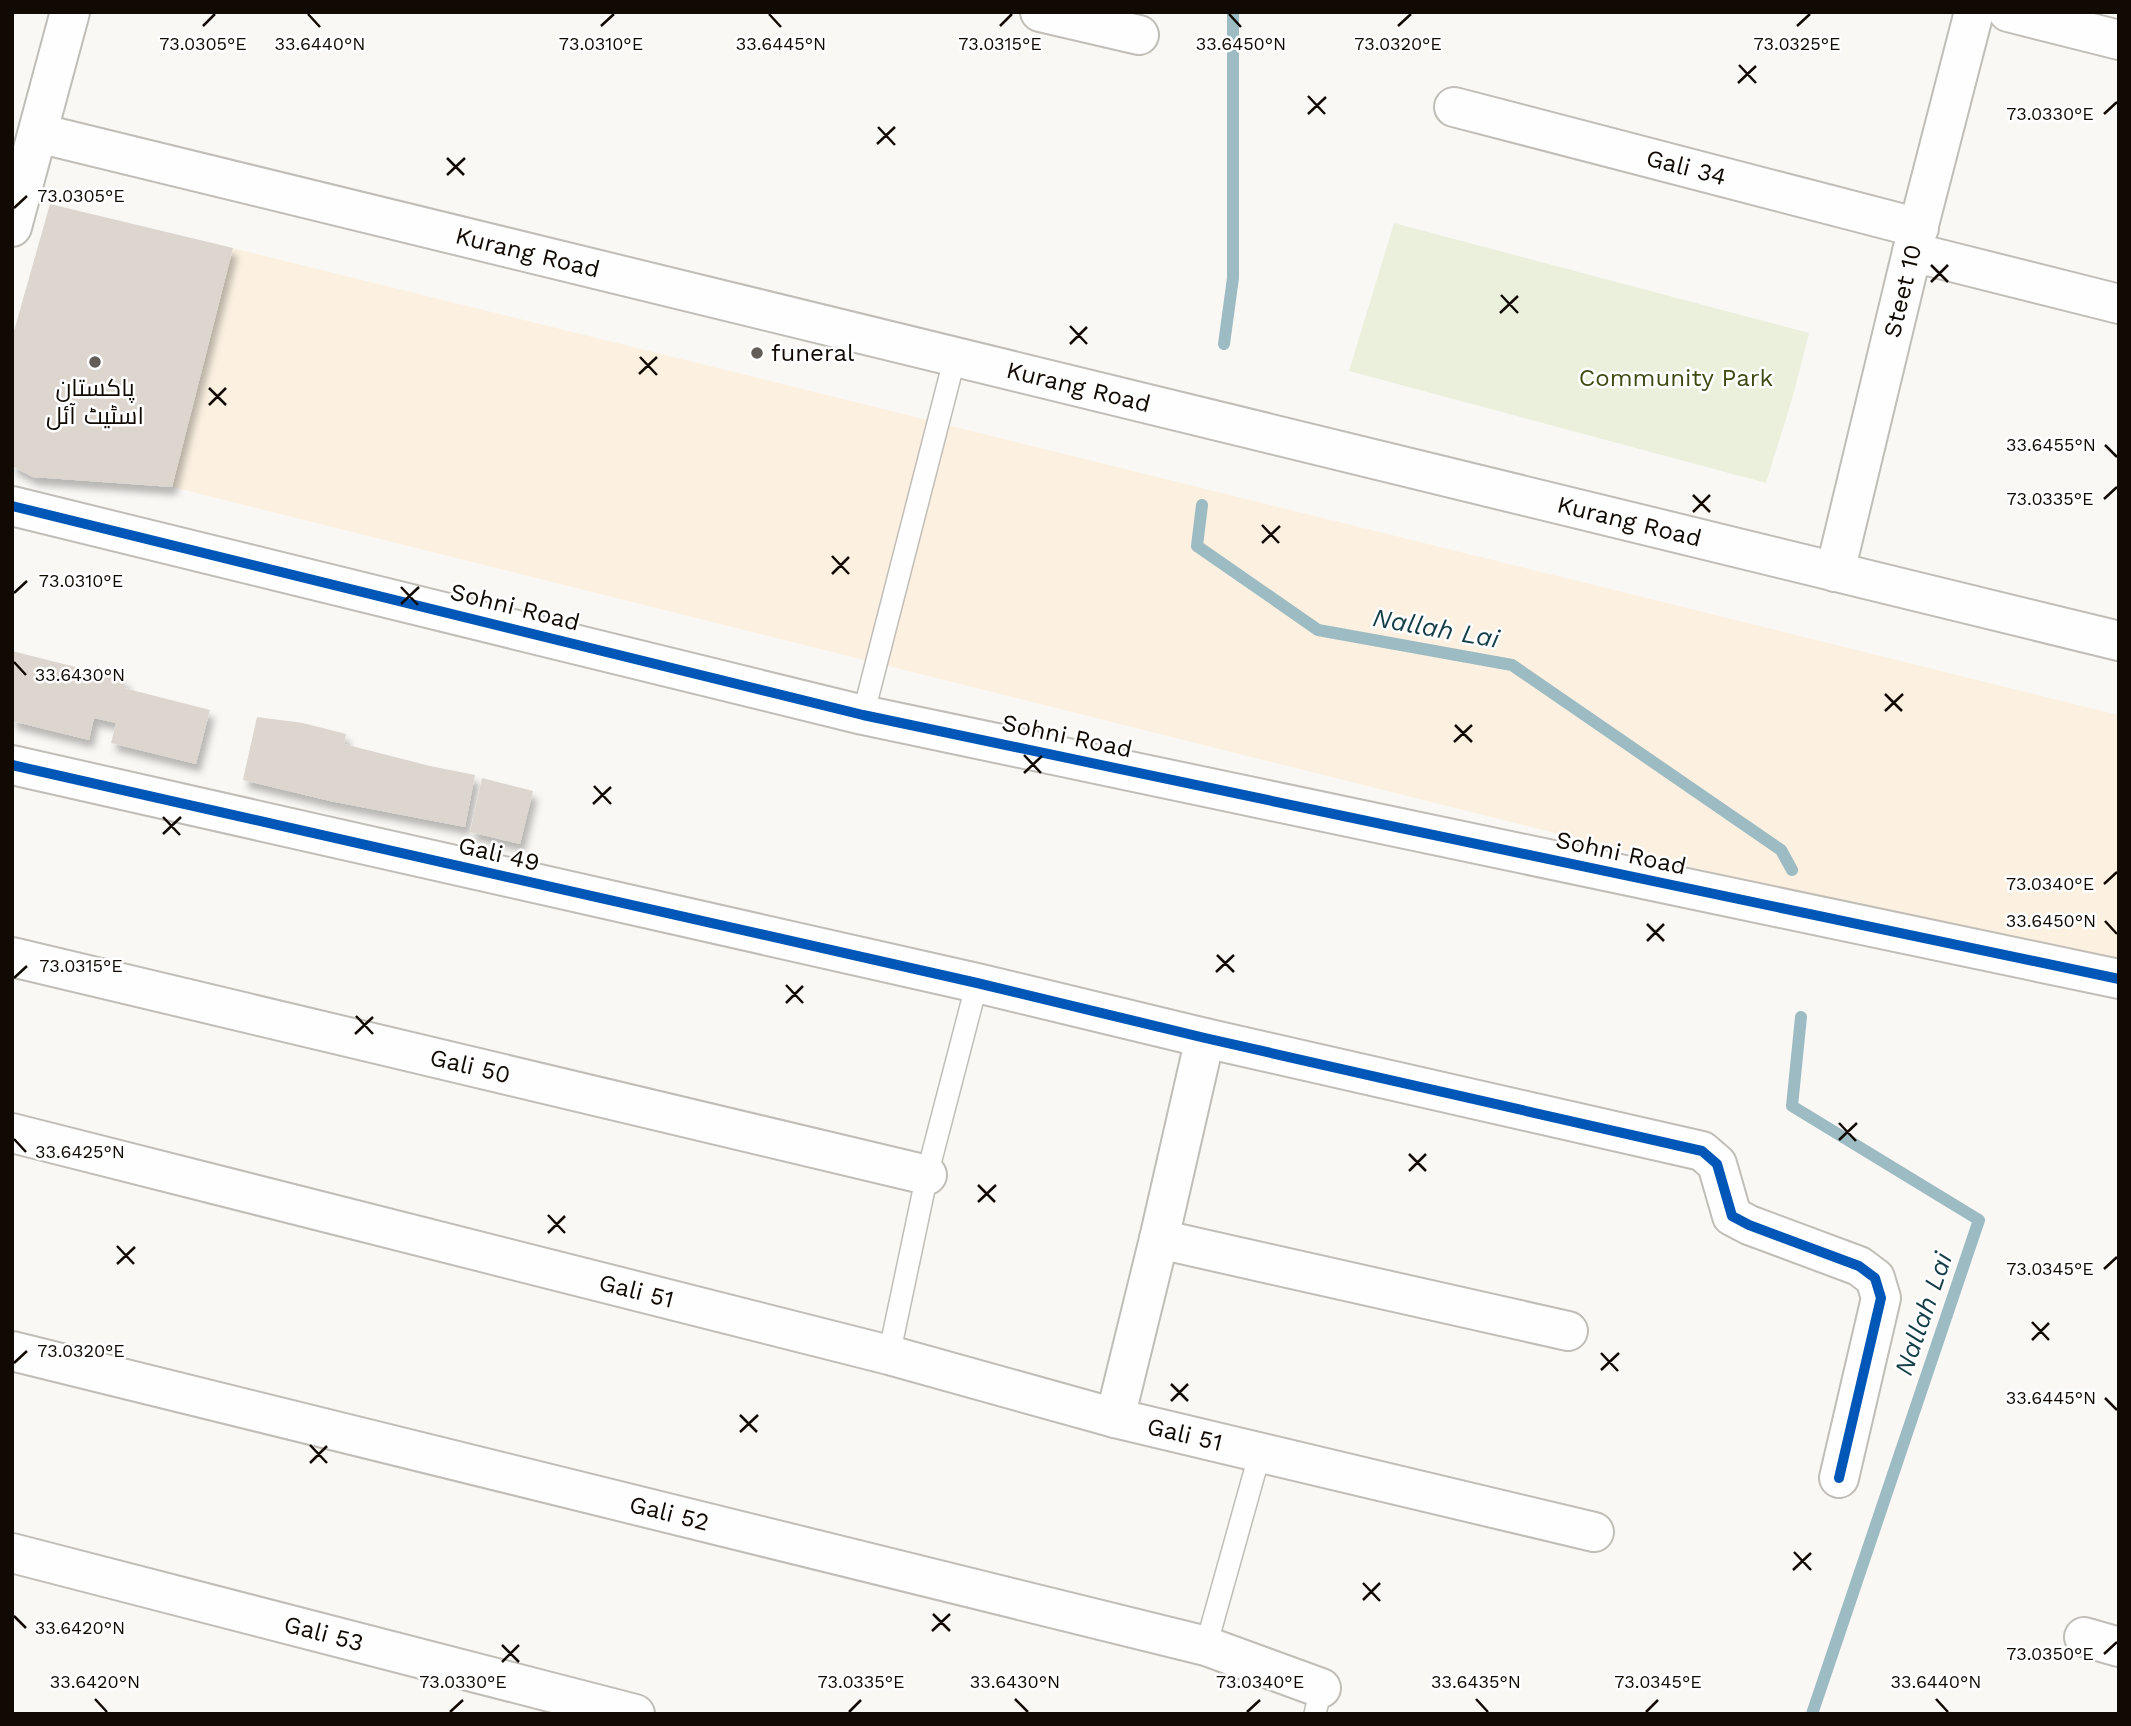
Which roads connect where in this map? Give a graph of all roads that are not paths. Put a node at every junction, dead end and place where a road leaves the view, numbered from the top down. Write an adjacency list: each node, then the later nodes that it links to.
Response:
1 (70, 12): 8 (street)
2 (1040, 12): 5 (street)
3 (1974, 12): 10 (street, Steet 10)
4 (2008, 12): 6 (street)
5 (1139, 35)
6 (2119, 40)
7 (1454, 107): 10 (street, Gali 34)
8 (38, 133): 9 (street); 12 (street, Kurang Road)
9 (12, 227)
10 (1916, 240): 11 (street, Gali 34); 14 (street, Steet 10)
11 (2119, 304)
12 (955, 357): 14 (street, Kurang Road); 16 (lane)
13 (12, 506): 16 (street, Sohni Road)
14 (1835, 572): 15 (street, Kurang Road)
15 (2119, 640)
16 (863, 715): 19 (street, Sohni Road)
17 (12, 765): 20 (street, Gali 49)
18 (12, 957): 23 (street, Gali 50)
19 (2119, 979)
20 (977, 983): 21 (street, Gali 49); 23 (lane)
21 (1205, 1038): 24 (street); 30 (street, Gali 49)
22 (12, 1133): 27 (street, Gali 51)
23 (928, 1175): 27 (lane)
24 (1159, 1239): 25 (street); 28 (street)
25 (1568, 1331)
26 (12, 1351): 33 (street, Gali 52)
27 (888, 1356): 28 (street, Gali 51)
28 (1115, 1418): 29 (street, Gali 51)
29 (1261, 1453): 31 (street, Gali 51); 33 (lane)
30 (1839, 1478)
31 (1594, 1532)
32 (12, 1553): 35 (street, Gali 53)
33 (1206, 1646): 34 (street, Gali 52)
34 (1318, 1701)
35 (635, 1714)

